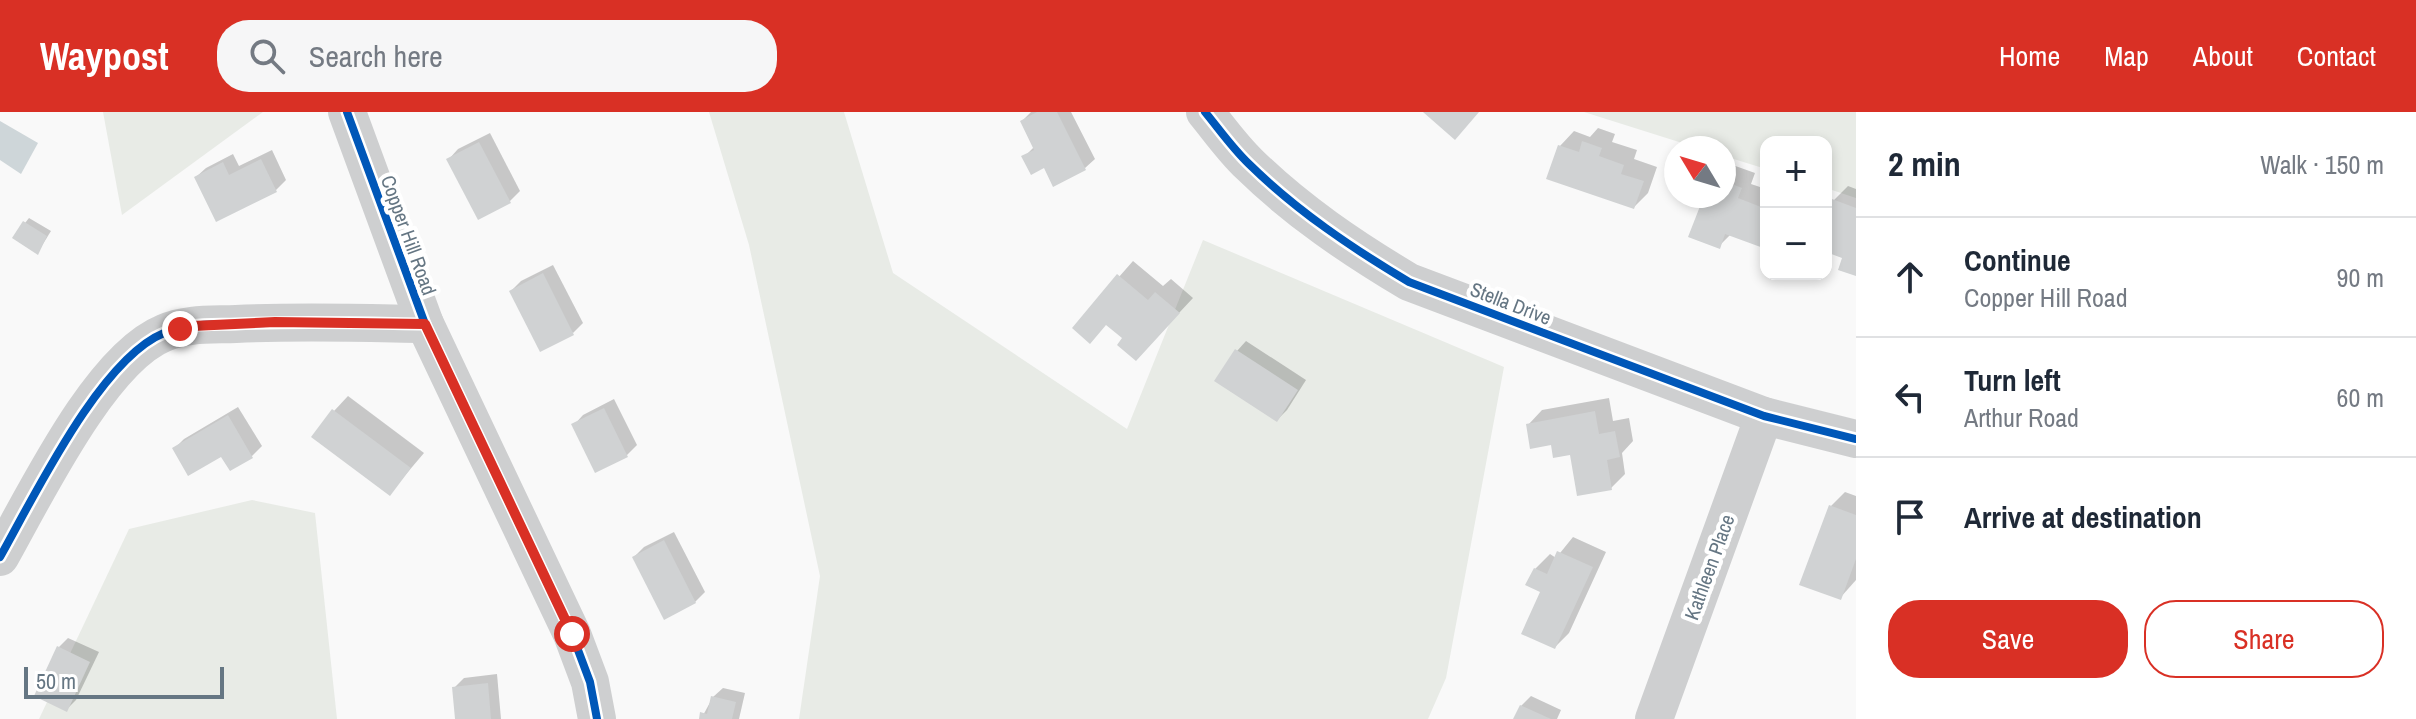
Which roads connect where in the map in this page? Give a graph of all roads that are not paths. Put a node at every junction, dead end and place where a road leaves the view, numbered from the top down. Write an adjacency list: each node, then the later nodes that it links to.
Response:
1 (347, 112): 3 (street, Copper Hill Road)
2 (1205, 112): 4 (street, Stella Drive)
3 (425, 324): 6 (street); 7 (street, Copper Hill Road)
4 (1764, 416): 5 (street, Stella Drive); 8 (street, Kathleen Place)
5 (1856, 439)
6 (0, 557)
7 (597, 719)
8 (1654, 719)

